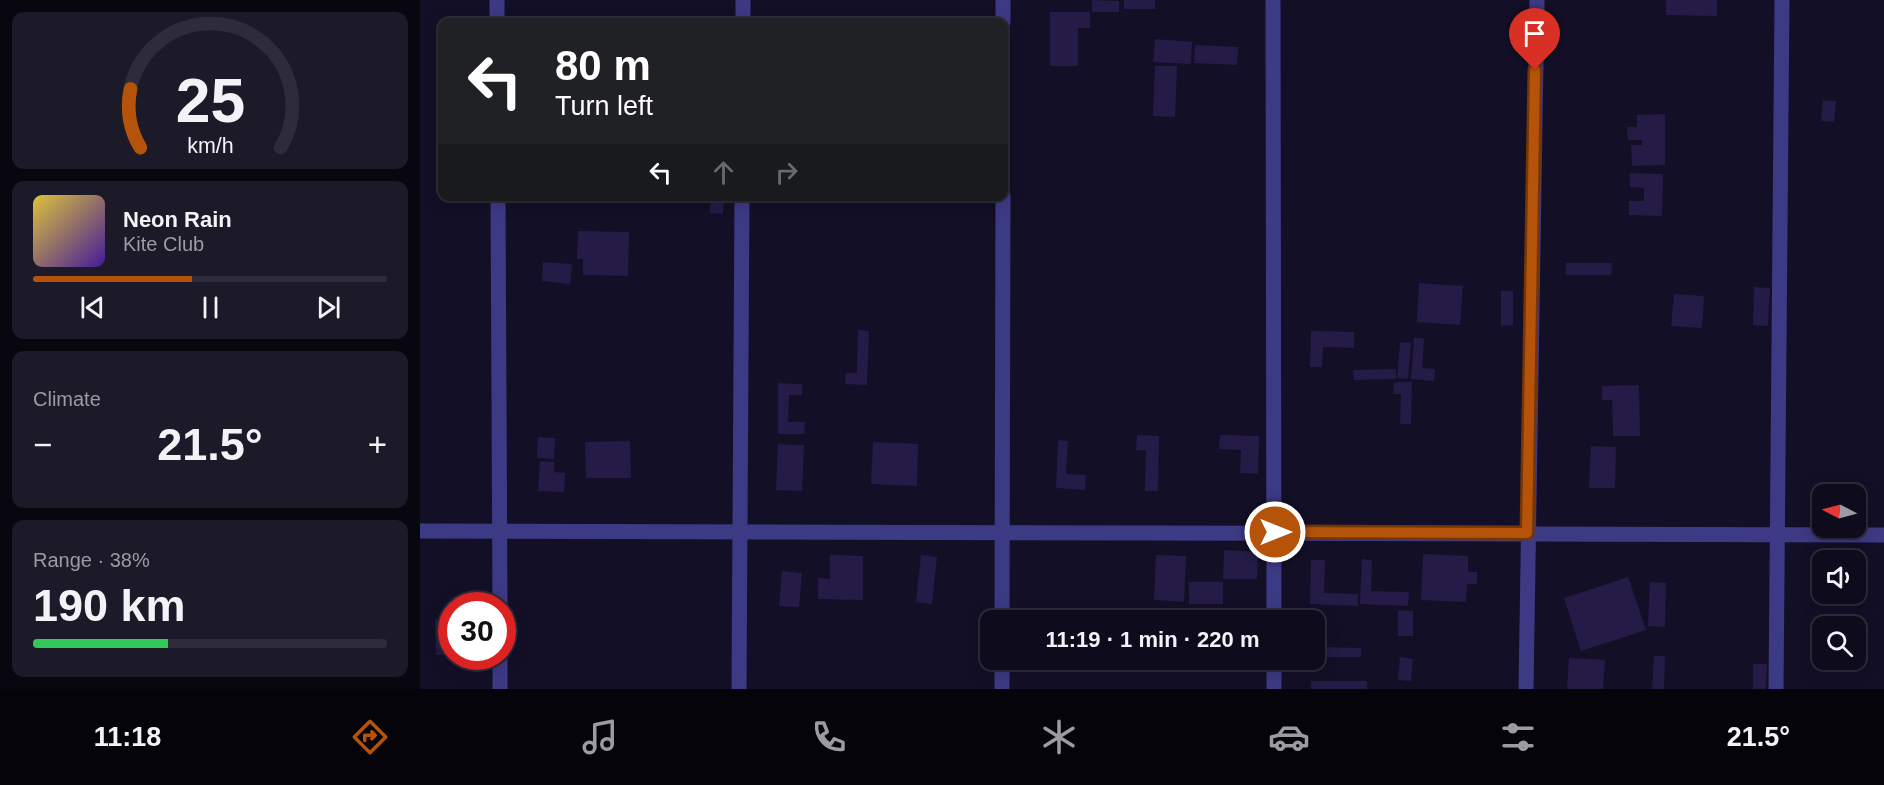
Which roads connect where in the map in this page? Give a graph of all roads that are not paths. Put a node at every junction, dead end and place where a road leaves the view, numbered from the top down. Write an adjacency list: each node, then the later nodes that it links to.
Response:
1 (497, 0): 7 (street)
2 (743, 0): 8 (street)
3 (1003, 0): 9 (street)
4 (1273, 0): 17 (street)
5 (1537, 0): 18 (street)
6 (1782, 0): 19 (street)
7 (497, 18)
8 (743, 18)
9 (1003, 18)
10 (498, 201): 14 (street)
11 (742, 201): 15 (street)
12 (1003, 201): 16 (street)
13 (420, 531): 14 (street)
14 (500, 531): 15 (street); 21 (street)
15 (739, 531): 16 (street); 28 (street)
16 (1002, 531): 17 (street); 22 (street)
17 (1275, 532): 18 (street); 23 (street)
18 (1527, 533): 19 (street); 31 (street)
19 (1776, 535): 20 (street); 32 (street)
20 (1884, 535)
21 (500, 592)
22 (1002, 610)
23 (1274, 610)
24 (500, 670): 27 (street)
25 (1002, 670): 29 (street)
26 (1274, 670): 30 (street)
27 (500, 689)
28 (739, 689)
29 (1002, 689)
30 (1274, 689)
31 (1526, 689)
32 (1776, 689)

